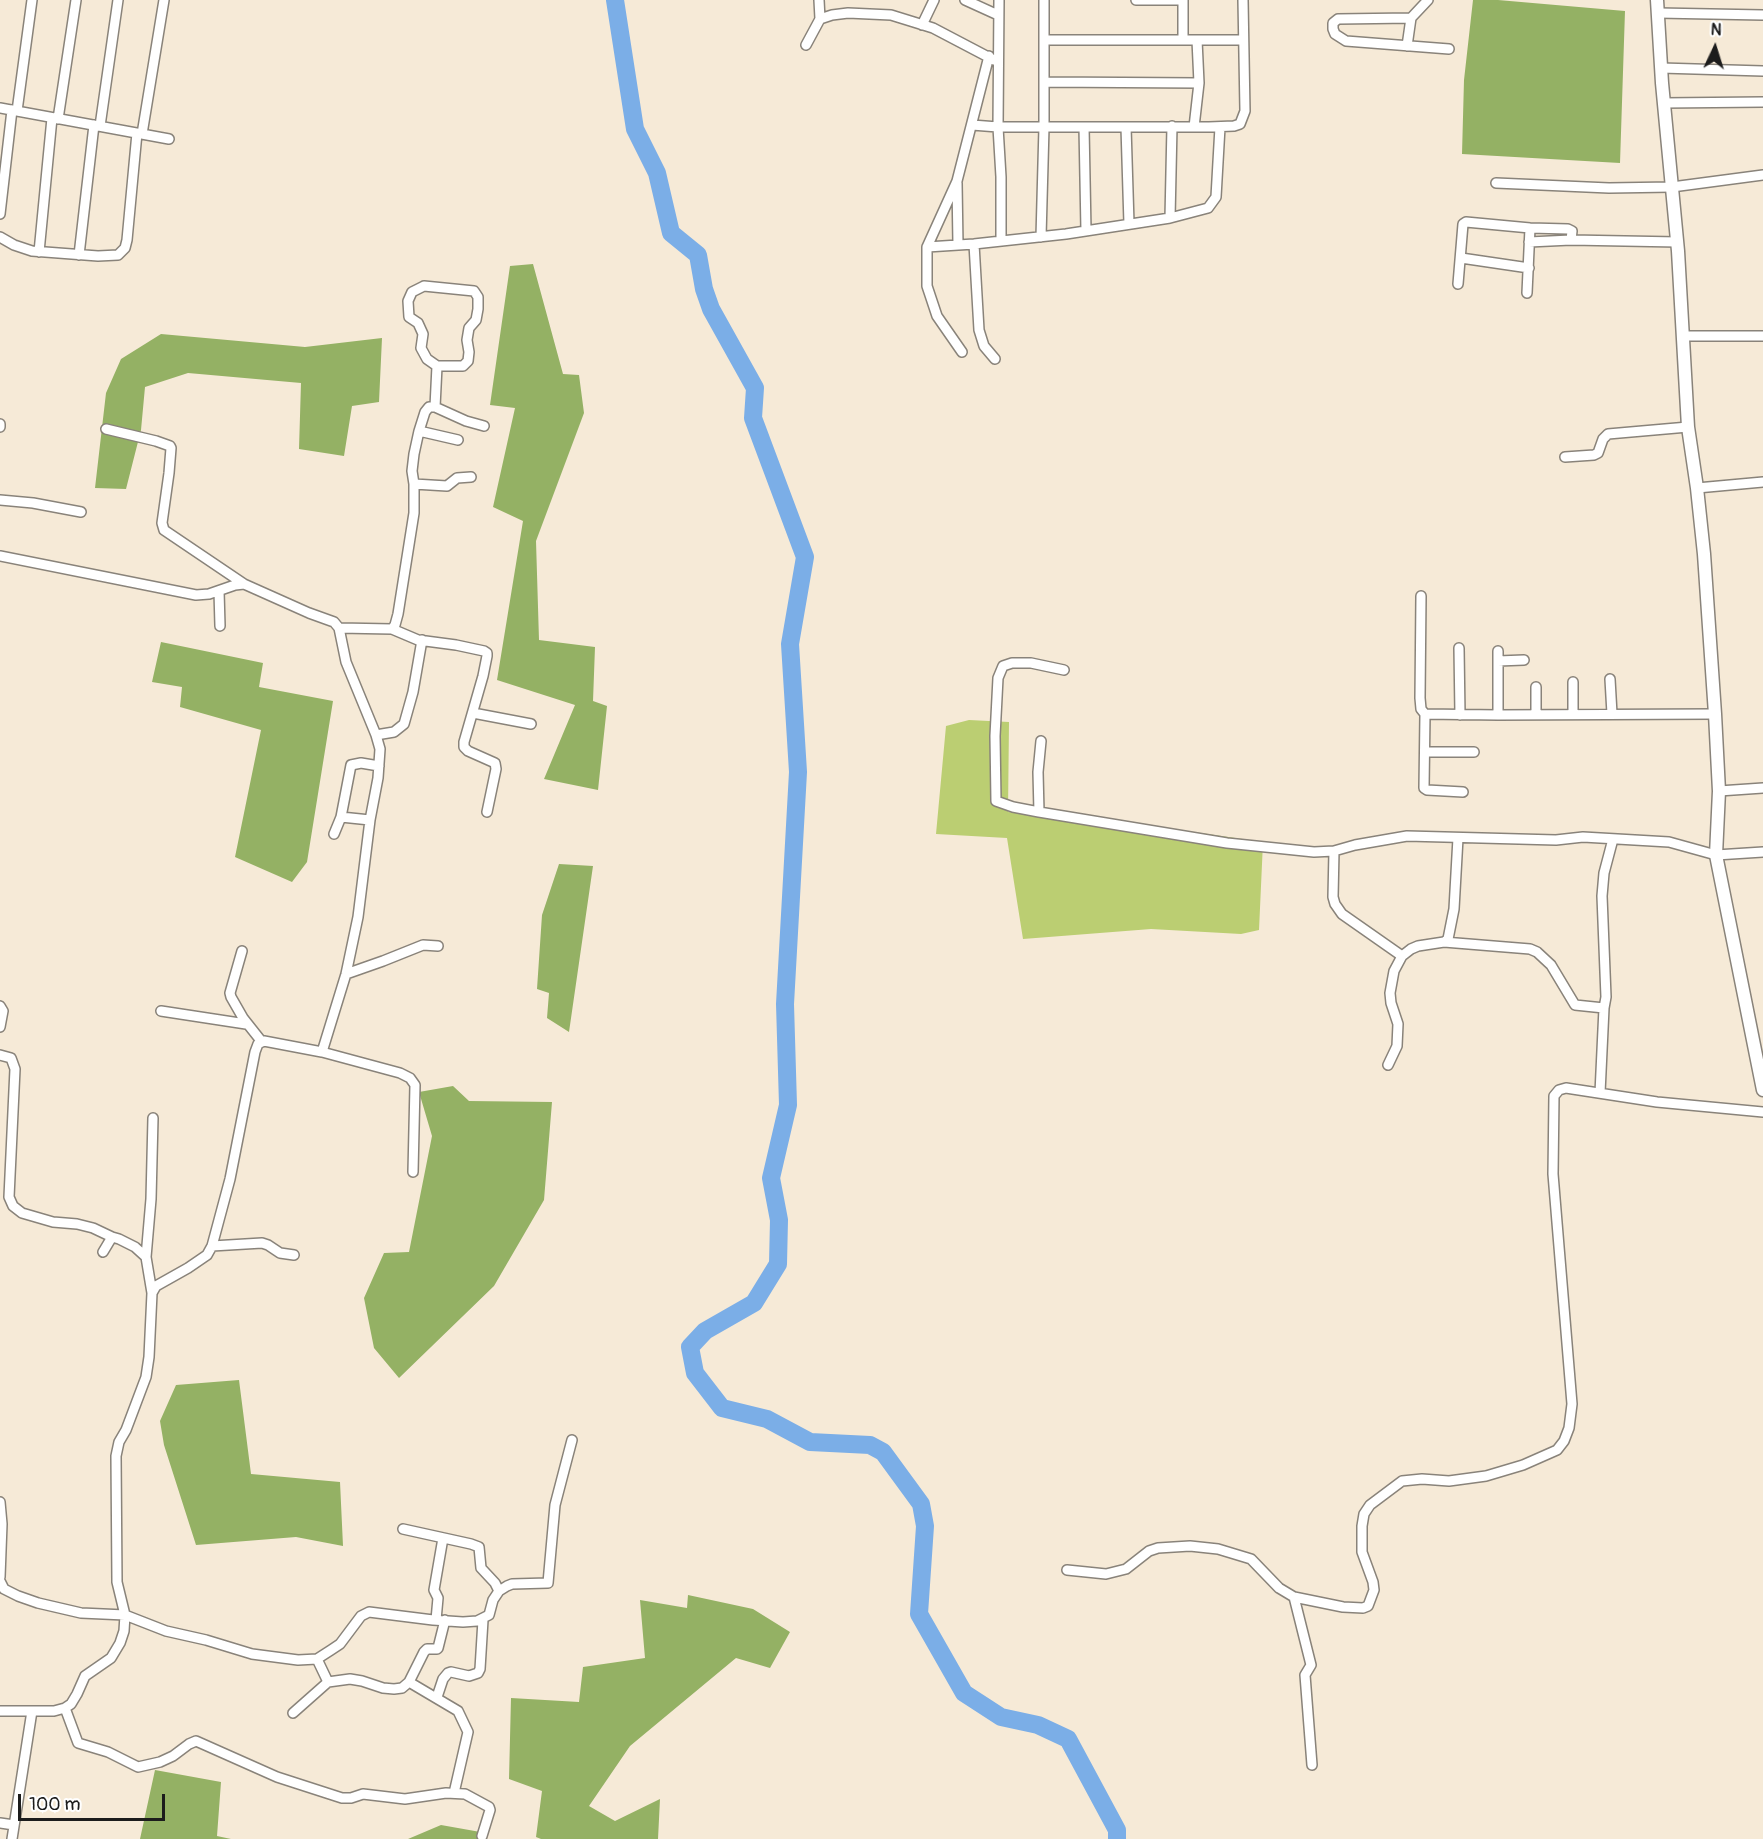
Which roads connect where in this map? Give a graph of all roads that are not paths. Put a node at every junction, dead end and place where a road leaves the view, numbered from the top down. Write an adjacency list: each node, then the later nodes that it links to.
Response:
1 (32, 0): 36 (street)
2 (76, 0): 37 (street)
3 (118, 0): 39 (street)
4 (164, 0): 47 (street)
5 (819, 0): 18 (street)
6 (934, 0): 19 (street)
7 (965, 0): 15 (street)
8 (999, 0): 15 (street)
9 (1044, 0): 20 (street)
10 (1136, 0): 11 (street)
11 (1183, 0): 21 (street)
12 (1243, 0): 23 (street)
13 (1428, 0): 17 (street)
14 (1657, 6): 16 (street); 29 (street)
15 (998, 15): 28 (street)
16 (1763, 15)
17 (1411, 18): 25 (street); 25 (street)
18 (820, 19): 19 (street); 24 (street)
19 (922, 25): 27 (street)
20 (1044, 40): 21 (street); 31 (street)
21 (1183, 40): 22 (street)
22 (1197, 40): 23 (street); 32 (street)
23 (1243, 40): 46 (street)
24 (806, 45)
25 (1407, 46): 26 (street)
26 (1449, 49)
27 (989, 56): 28 (street); 38 (street)
28 (998, 63): 41 (street)
29 (1661, 68): 30 (street); 34 (street)
30 (1763, 71)
31 (1044, 82): 32 (street); 42 (street)
32 (1199, 83): 45 (street)
33 (1763, 102): 34 (street)
34 (1664, 103): 52 (street)
35 (0, 108): 36 (street)
36 (14, 111): 37 (street); 53 (street)
37 (55, 118): 39 (street); 67 (street)
38 (972, 125): 41 (street); 50 (street)
39 (97, 126): 47 (street); 68 (street)
40 (1172, 126): 44 (street); 45 (street); 54 (street)
41 (998, 127): 42 (street); 61 (street)
42 (1044, 127): 43 (street); 59 (street)
43 (1084, 127): 44 (street); 57 (street)
44 (1126, 127): 55 (street)
45 (1194, 127): 46 (street)
46 (1220, 127): 54 (street)
47 (139, 133): 48 (street); 68 (street)
48 (169, 139)
49 (1763, 175): 52 (street)
50 (957, 181): 65 (street); 66 (street)
51 (1496, 183): 52 (street)
52 (1672, 187): 63 (street)
53 (0, 214)
54 (1170, 218): 55 (street)
55 (1129, 224): 57 (street)
56 (1530, 228): 60 (street); 62 (street); 69 (street)
57 (1086, 231): 59 (street)
58 (0, 237): 67 (street)
59 (1041, 237): 61 (street)
60 (1571, 240): 62 (street); 63 (street)
61 (1001, 242): 64 (street)
62 (1529, 242): 70 (street)
63 (1677, 242): 73 (street)
64 (974, 244): 65 (street); 76 (street)
65 (958, 245): 66 (street)
66 (927, 247): 75 (street)
67 (39, 252): 68 (street)
68 (79, 255)
69 (1461, 258): 70 (street); 71 (street)
70 (1529, 268): 72 (street)
71 (1458, 284)
72 (1527, 293)
73 (1682, 336): 74 (street); 80 (street)
74 (1763, 336)
75 (962, 351)
76 (995, 359)
77 (437, 366): 77 (street); 78 (street)
78 (435, 407): 79 (street); 82 (street)
79 (484, 426)
80 (1688, 427): 84 (street); 88 (street)
81 (106, 429): 92 (street)
82 (419, 431): 83 (street); 87 (street)
83 (458, 440)
84 (1565, 457)
85 (471, 477): 87 (street)
86 (1763, 482): 88 (street)
87 (414, 484): 97 (street)
88 (1698, 488): 110 (street)
89 (0, 500): 90 (street)
90 (81, 512)
91 (0, 556): 93 (street)
92 (244, 584): 93 (street); 96 (street)
93 (219, 591): 95 (street)
94 (1421, 596): 106 (street)
95 (220, 626)
96 (339, 628): 97 (street); 114 (street)
97 (392, 629): 98 (street)
98 (422, 640): 105 (street); 114 (street)
99 (1459, 648): 111 (street)
100 (1524, 660): 112 (street)
101 (1064, 670): 123 (street)
102 (1610, 679): 109 (street)
103 (1573, 682): 108 (street)
104 (1536, 687): 107 (street)
105 (473, 713): 113 (street); 122 (street)
106 (1425, 714): 111 (street); 116 (street)
107 (1536, 714): 108 (street); 112 (street)
108 (1573, 714): 109 (street)
109 (1612, 714): 110 (street)
110 (1715, 714): 120 (street)
111 (1460, 715): 112 (street)
112 (1498, 715)
113 (531, 724)
114 (376, 735): 118 (street)
115 (1041, 741): 123 (street)
116 (1425, 752): 117 (street); 121 (street)
117 (1474, 752)
118 (379, 766): 124 (street); 125 (street)
119 (1763, 788): 120 (street)
120 (1719, 791): 131 (street)
121 (1463, 792)
122 (487, 812)
123 (1039, 812): 129 (street)
124 (342, 817): 125 (street); 126 (street)
125 (370, 820): 136 (street)
126 (334, 834)
127 (1458, 838): 128 (street); 129 (street); 132 (street)
128 (1613, 840): 131 (street); 138 (street)
129 (1334, 851): 135 (street)
130 (1763, 852): 131 (street)
131 (1716, 855): 146 (street)
132 (1444, 942): 135 (street); 138 (street)
133 (438, 946): 136 (street)
134 (242, 951): 140 (street)
135 (1401, 956): 145 (street)
136 (346, 974): 143 (street)
137 (0, 1006): 141 (street)
138 (1604, 1008): 147 (street)
139 (161, 1011): 140 (street)
140 (246, 1024): 142 (street)
141 (0, 1027)
142 (262, 1042): 143 (street); 152 (street)
143 (322, 1052): 150 (street)
144 (0, 1055): 151 (street)
145 (1388, 1065)
146 (1763, 1088)
147 (1600, 1093): 148 (street); 164 (street)
148 (1763, 1112)
149 (153, 1118): 155 (street)
150 (413, 1172)
151 (112, 1237): 153 (street); 155 (street)
152 (212, 1246): 154 (street); 156 (street)
153 (103, 1252)
154 (294, 1255)
155 (146, 1257): 156 (street)
156 (152, 1293): 165 (street)
157 (572, 1440): 163 (street)
158 (0, 1502): 162 (street)
159 (403, 1529): 160 (street)
160 (443, 1538): 163 (street); 166 (street)
161 (1067, 1570): 164 (street)
162 (0, 1579): 165 (street)
163 (499, 1592): 167 (street)
164 (1294, 1597): 176 (street)
165 (125, 1615): 168 (street); 172 (street)
166 (440, 1620): 167 (street); 168 (street); 170 (street)
167 (483, 1620): 171 (street)
168 (317, 1659): 169 (street)
169 (328, 1682): 170 (street); 175 (street)
170 (409, 1682): 171 (street)
171 (437, 1697): 177 (street)
172 (65, 1708): 174 (street); 177 (street)
173 (0, 1711): 174 (street)
174 (32, 1712): 179 (street)
175 (293, 1713)
176 (1312, 1765)
177 (454, 1793): 180 (street)
178 (0, 1822): 179 (street)
179 (14, 1824): 181 (street)
180 (482, 1836)
181 (12, 1839)

